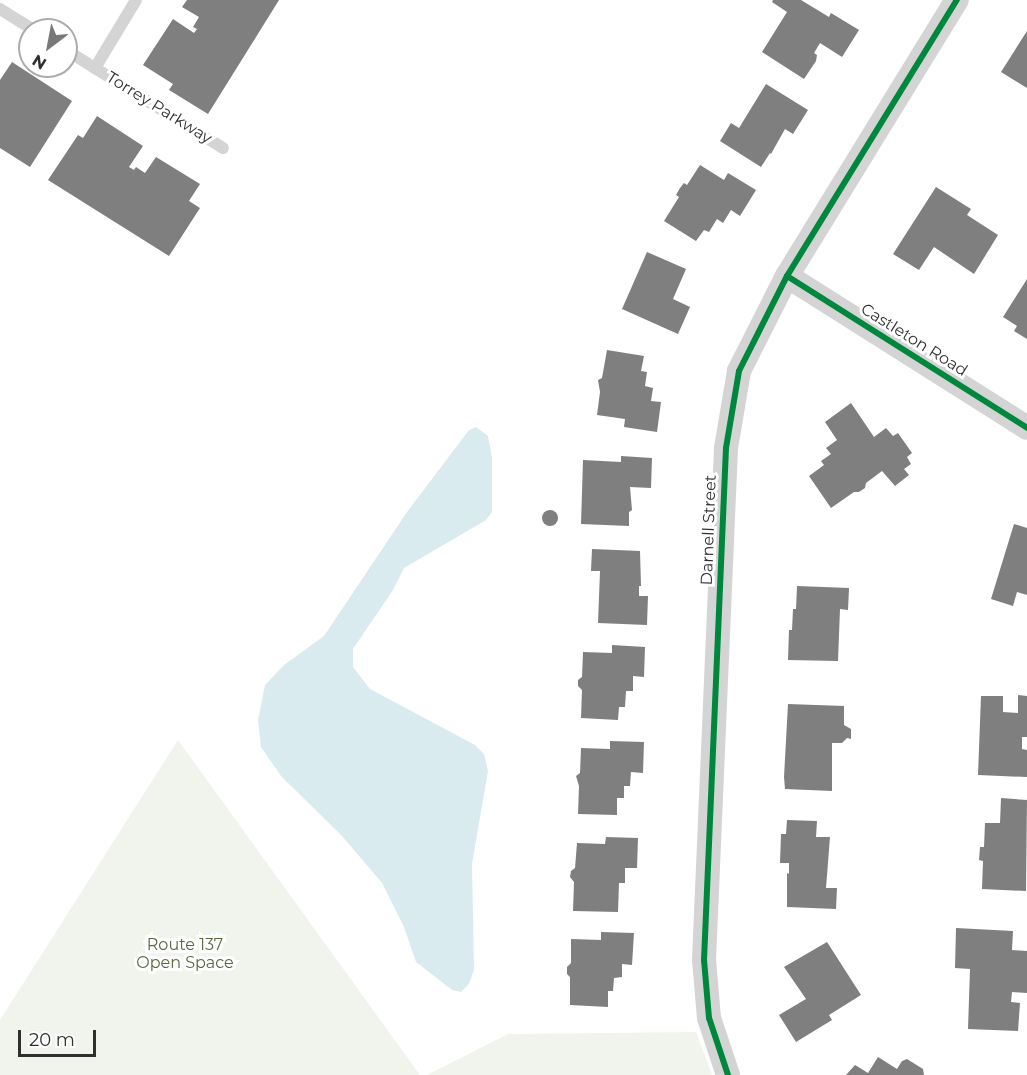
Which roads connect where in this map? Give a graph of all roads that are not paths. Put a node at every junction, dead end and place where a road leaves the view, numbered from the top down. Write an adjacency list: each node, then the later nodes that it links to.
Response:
1 (136, 0): 6 (lane, Torrey Parkway)
2 (957, 0): 8 (street, Darnell Street)
3 (0, 9): 4 (lane)
4 (18, 20)
5 (78, 57): 6 (lane, Torrey Parkway)
6 (95, 68): 7 (lane, Torrey Parkway)
7 (223, 148)
8 (787, 276): 9 (street, Castleton Road); 10 (street, Darnell Street)
9 (1027, 428)
10 (728, 1075)

